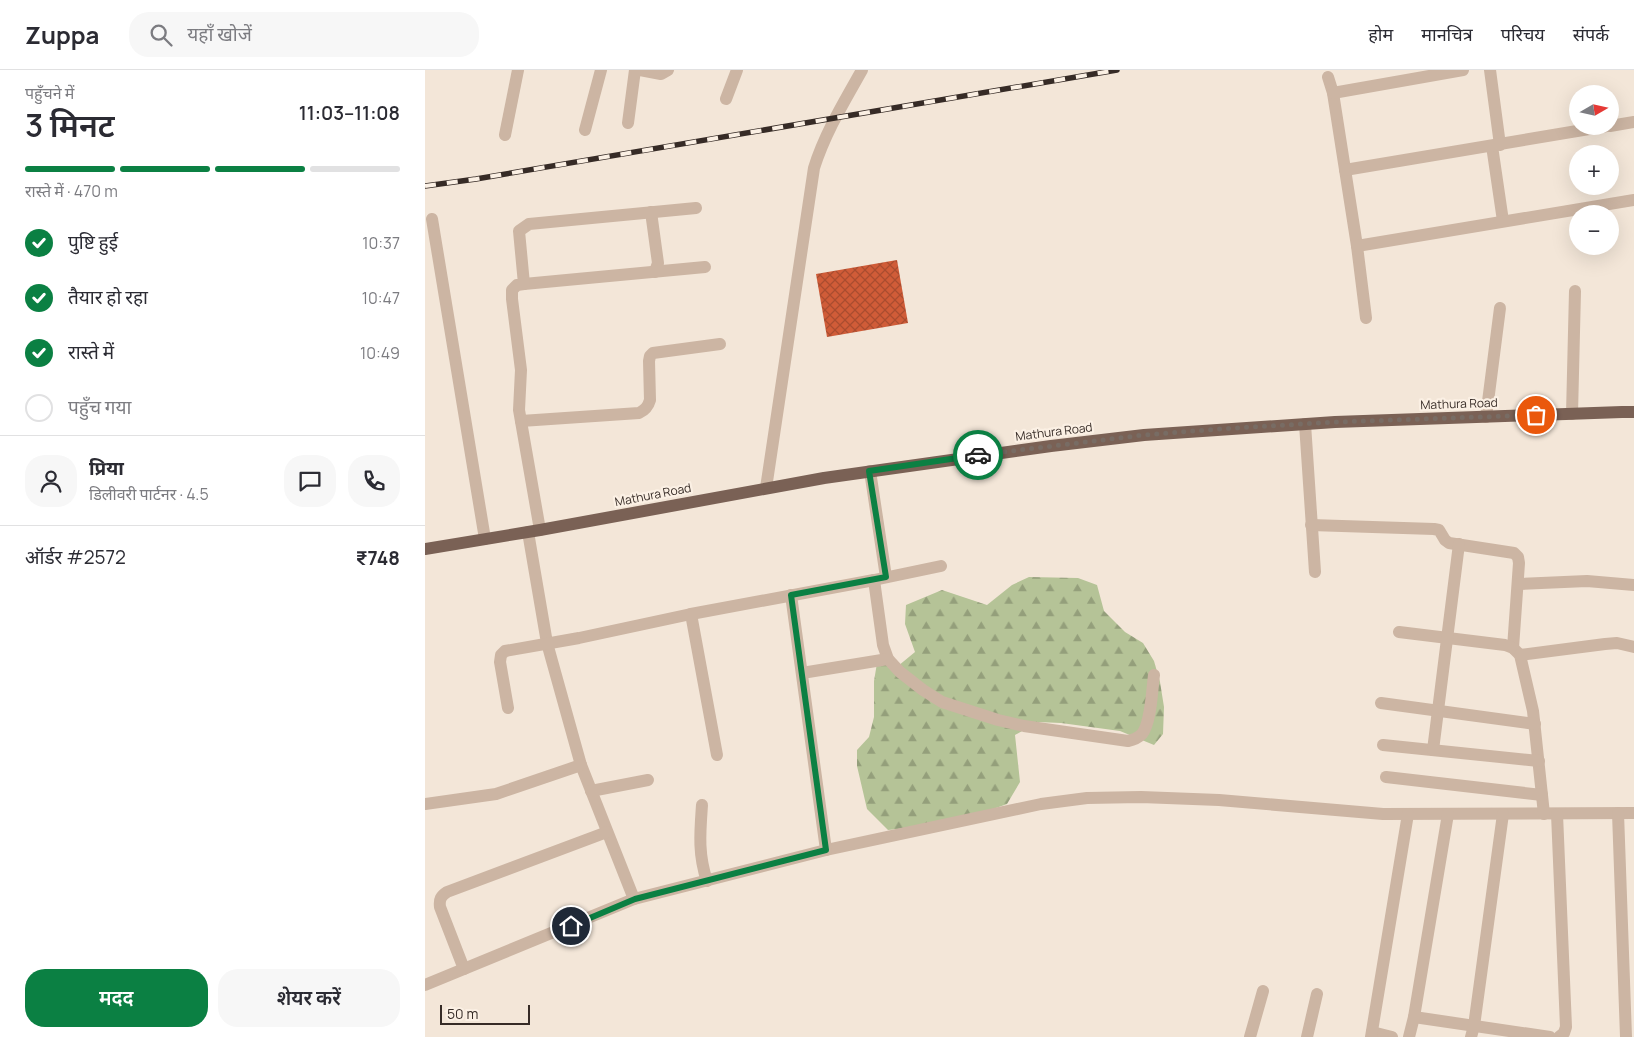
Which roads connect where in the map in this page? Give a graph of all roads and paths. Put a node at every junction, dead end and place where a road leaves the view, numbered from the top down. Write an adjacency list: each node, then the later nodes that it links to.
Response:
1 (518, 70): 18 (street)
2 (601, 70): 16 (street)
3 (635, 70): 14 (street)
4 (640, 70): 5 (street)
5 (668, 70)
6 (737, 70): 12 (street)
7 (862, 70): 40 (street)
8 (1463, 70): 11 (street)
9 (1490, 70): 19 (street)
10 (1328, 77): 11 (street)
11 (1333, 93): 20 (street)
12 (726, 99)
13 (1634, 122): 15 (street)
14 (628, 123)
15 (1619, 124)
16 (585, 130)
17 (1569, 133): 19 (street)
18 (505, 135)
19 (1496, 145): 20 (street); 25 (street)
20 (1345, 170): 26 (street)
21 (1634, 200): 25 (street)
22 (696, 208): 23 (street)
23 (651, 212): 28 (street); 29 (street)
24 (432, 219): 43 (street)
25 (1503, 221): 26 (street)
26 (1357, 246): 32 (street)
27 (705, 267): 28 (street)
28 (655, 272): 29 (street)
29 (524, 284): 37 (street)
30 (1575, 291): 35 (street)
31 (1500, 308): 36 (street)
32 (1366, 318)
33 (720, 344): 37 (street)
34 (1634, 412): 35 (main road, Mathura Road)
35 (1572, 414): 36 (main road, Mathura Road)
36 (1486, 417): 38 (main road, Mathura Road)
37 (521, 421): 42 (street)
38 (1305, 424): 39 (main road, Mathura Road); 41 (street)
39 (869, 471): 40 (main road, Mathura Road); 48 (street)
40 (765, 488): 42 (main road, Mathura Road)
41 (1311, 525): 44 (street); 47 (street)
42 (534, 531): 43 (main road, Mathura Road); 55 (street)
43 (485, 539): 45 (main road, Mathura Road)
44 (1459, 544): 49 (street); 54 (street)
45 (425, 549)
46 (941, 566): 48 (street)
47 (1315, 572)
48 (880, 578): 51 (street); 58 (street)
49 (1518, 584): 50 (street); 57 (street)
50 (1634, 585)
51 (791, 595): 52 (street); 59 (street)
52 (691, 614): 55 (street); 67 (street)
53 (1399, 632): 54 (street)
54 (1447, 638): 57 (street); 63 (street)
55 (547, 643): 62 (street); 69 (street)
56 (1634, 647): 57 (street)
57 (1517, 651): 64 (street)
58 (888, 659): 59 (street); 60 (street)
59 (802, 673): 83 (street)
60 (1154, 675)
61 (1381, 703): 63 (street)
62 (508, 708)
63 (1438, 711): 64 (street); 66 (street)
64 (1535, 724): 68 (street)
65 (1383, 745): 66 (street)
66 (1433, 750): 68 (street)
67 (717, 755)
68 (1539, 761): 73 (street)
69 (581, 765): 72 (street); 74 (street)
70 (1386, 776): 73 (street)
71 (648, 780): 72 (street)
72 (591, 791): 82 (street)
73 (1543, 794): 81 (street)
74 (425, 804)
75 (702, 805): 84 (street)
76 (1619, 813): 77 (street); 81 (street); 85 (street)
77 (1634, 813)
78 (1408, 814): 79 (street); 83 (street); 95 (street)
79 (1447, 814): 80 (street); 93 (street)
80 (1503, 814): 81 (street); 94 (street)
81 (1551, 814): 101 (street)
82 (607, 832): 86 (street); 88 (street)
83 (826, 850): 84 (street)
84 (707, 881): 86 (street)
85 (1628, 889): 87 (street)
86 (635, 899): 88 (street)
87 (1629, 952): 92 (street)
88 (464, 969): 89 (street)
89 (425, 985)
90 (1263, 990): 96 (street)
91 (1317, 994): 97 (street)
92 (1630, 1015): 102 (street)
93 (1415, 1017): 94 (street); 99 (street)
94 (1473, 1032): 100 (street)
95 (1371, 1034): 98 (street)
96 (1250, 1037)
97 (1307, 1037)
98 (1392, 1037)
99 (1409, 1037)
100 (1550, 1037)
101 (1559, 1037)
102 (1627, 1037)

